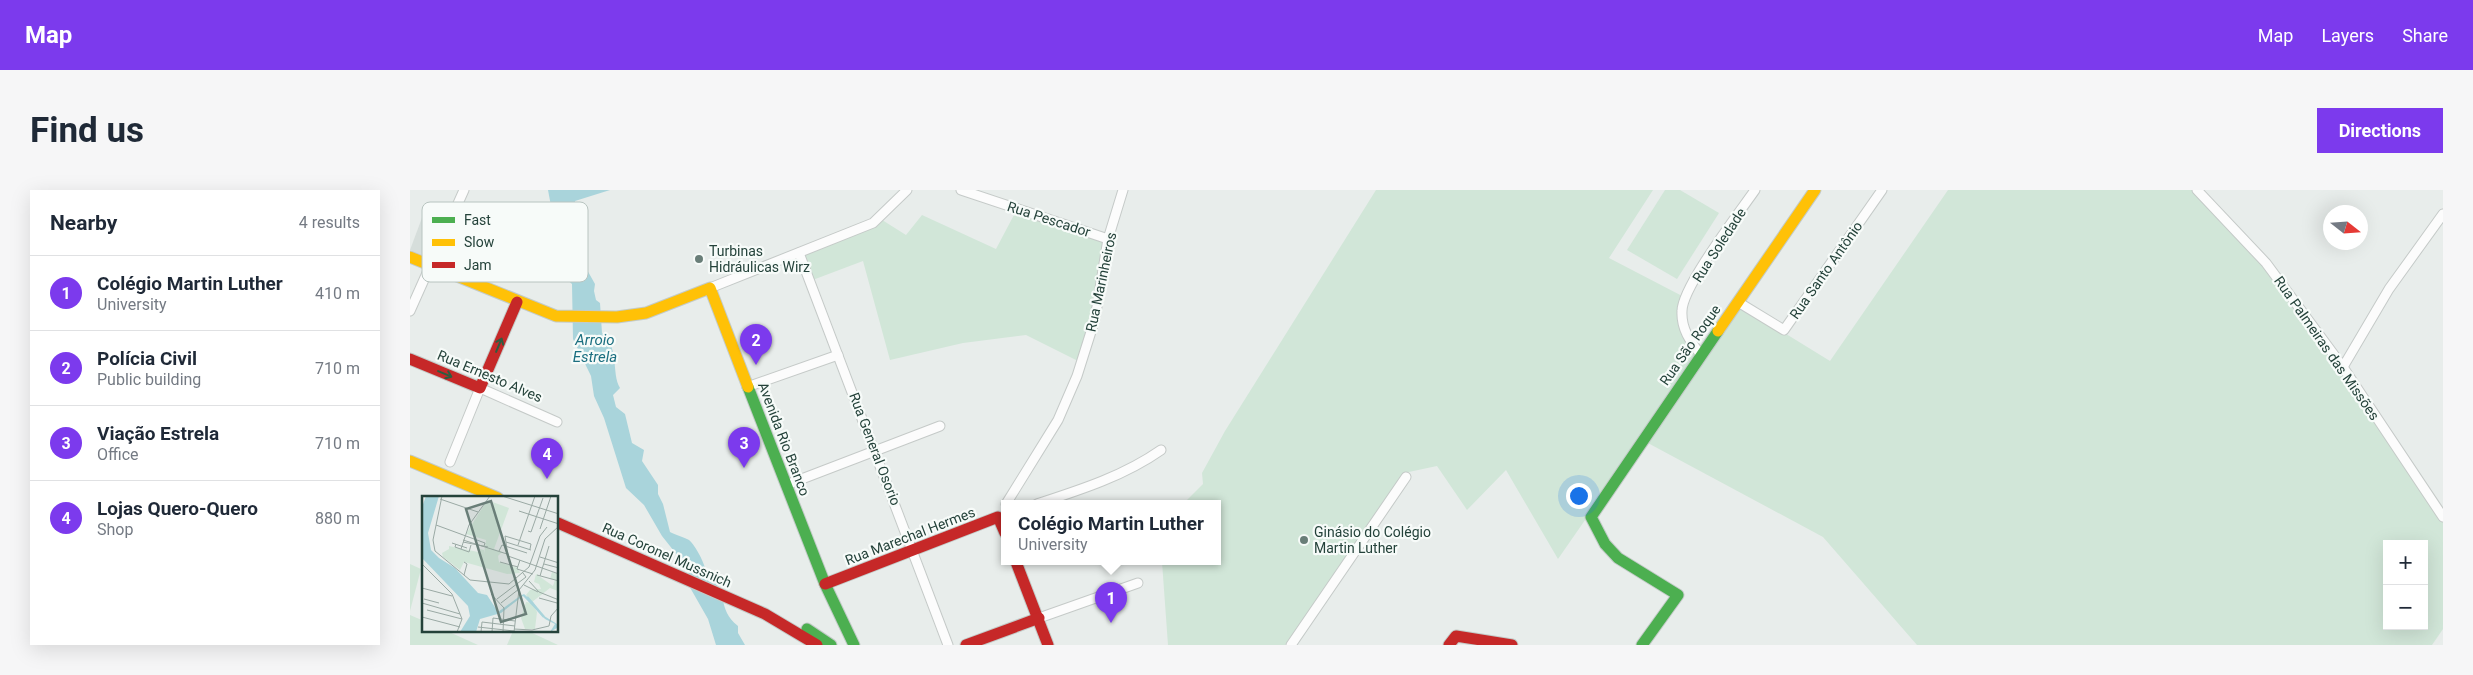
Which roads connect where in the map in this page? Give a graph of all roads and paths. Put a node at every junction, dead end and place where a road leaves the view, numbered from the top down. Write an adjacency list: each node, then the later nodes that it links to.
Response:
1 (464, 190): 10 (street)
2 (906, 190): 13 (street)
3 (961, 190): 9 (street, Rua Pescador)
4 (1123, 190): 12 (street, Rua Marinheiros)
5 (1755, 190): 22 (street, Rua Soledade)
6 (1815, 190): 20 (street, Rua São Roque)
7 (1882, 190): 20 (street, Rua Santo Antônio)
8 (2198, 190): 25 (street, Rua Palmeiras das Missões)
9 (972, 192): 12 (street, Rua Pescador)
10 (458, 202)
11 (2443, 214): 25 (street)
12 (1108, 239): 37 (street, Rua Marinheiros)
13 (799, 253): 18 (street); 23 (street, Rua General Osorio)
14 (410, 257): 15 (street)
15 (422, 263)
16 (422, 282): 21 (street)
17 (468, 282): 19 (street)
18 (710, 288): 19 (street); 26 (street, Avenida Rio Branco)
19 (517, 302): 27 (street, one-way to 19)
20 (1738, 302): 22 (street, Rua São Roque)
21 (410, 311)
22 (1701, 354): 59 (street, Rua São Roque)
23 (838, 355): 26 (street); 31 (street, Rua General Osorio)
24 (410, 359): 27 (street, Rua Ernesto Alves, one-way to 27)
25 (2343, 367): 40 (street, Rua Palmeiras das Missões)
26 (747, 387): 35 (street, Avenida Rio Branco)
27 (480, 388): 28 (street, Rua Ernesto Alves); 33 (street)
28 (558, 422)
29 (940, 426): 31 (street)
30 (1161, 450): 38 (street)
31 (876, 451): 35 (street); 42 (street, Rua General Osorio)
32 (410, 461): 36 (street)
33 (450, 462)
34 (1406, 477): 57 (street)
35 (786, 485): 45 (street, Avenida Rio Branco)
36 (493, 496)
37 (1010, 500)
38 (1049, 500)
39 (1001, 516): 42 (street, Rua Marechal Hermes)
40 (2443, 517)
41 (559, 523): 47 (street, Rua Coronel Mussnich)
42 (913, 551): 45 (street, Rua Marechal Hermes); 54 (street, Rua General Osorio)
43 (1017, 565): 48 (street)
44 (1138, 583): 48 (street)
45 (825, 584): 46 (street, Avenida Rio Branco)
46 (832, 600): 52 (street, Avenida Rio Branco); 53 (street, Avenida Rio Branco)
47 (764, 614): 50 (street, Rua Coronel Mussnich); 51 (street, Rua Coronel Mussnich)
48 (1038, 618): 55 (street); 56 (street)
49 (1453, 640): 58 (street)
50 (816, 645)
51 (831, 645)
52 (845, 645)
53 (854, 645)
54 (948, 645)
55 (966, 645)
56 (1048, 645)
57 (1291, 645)
58 (1512, 645)
59 (1642, 645)

